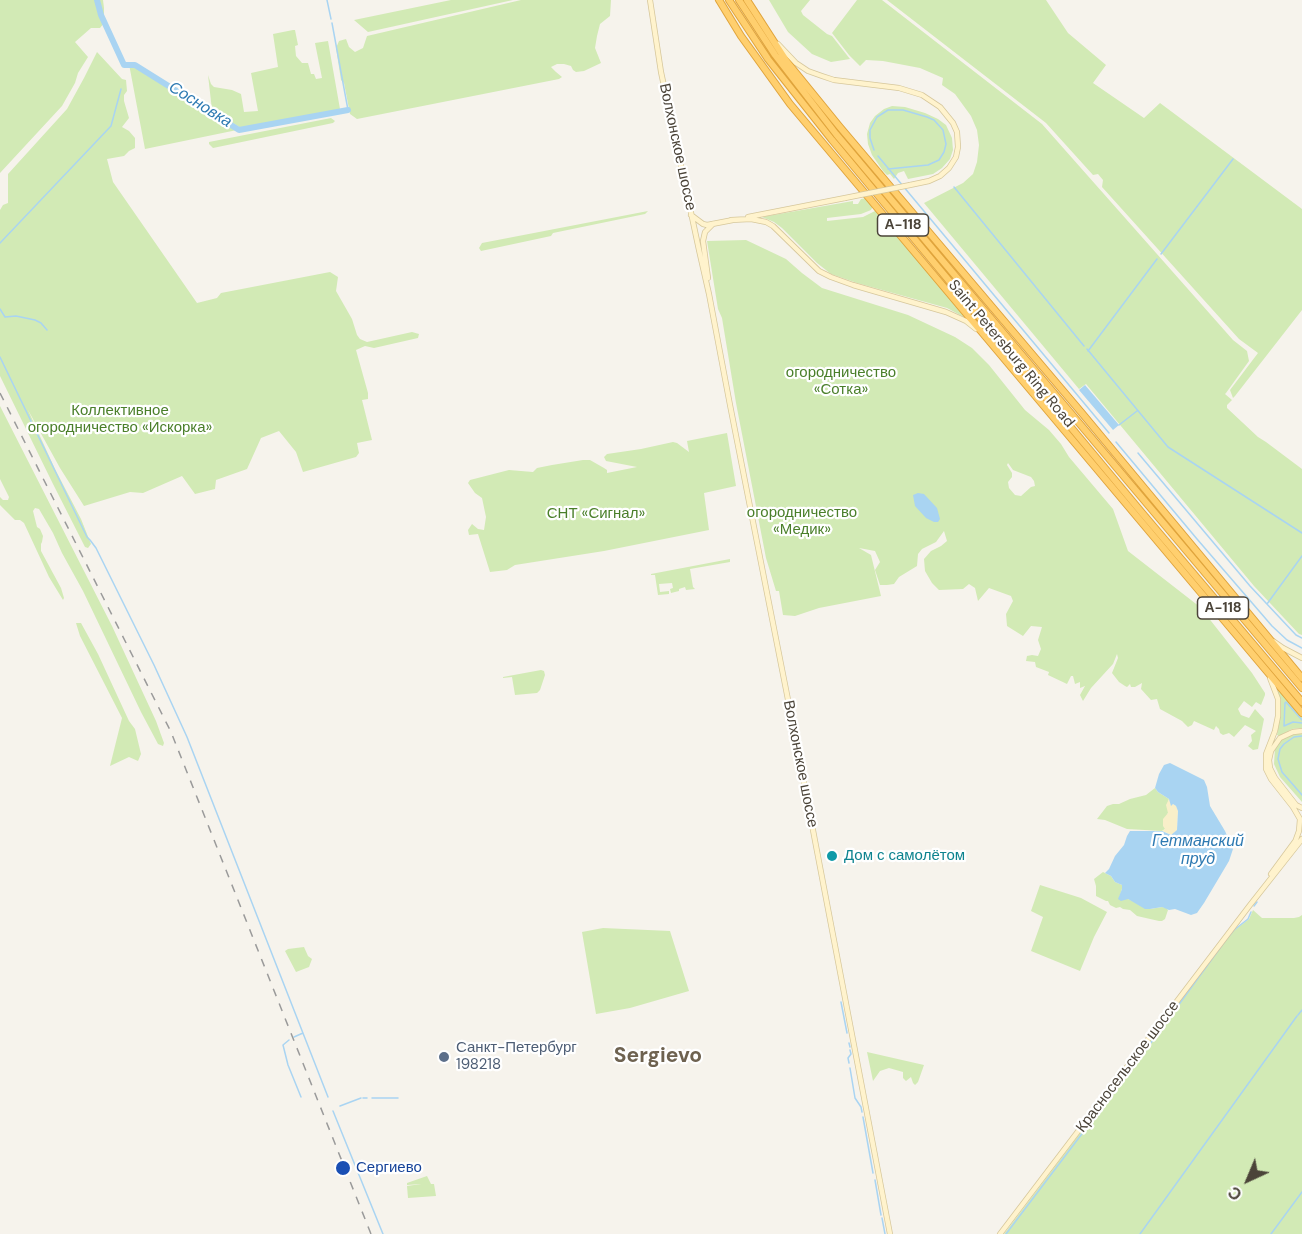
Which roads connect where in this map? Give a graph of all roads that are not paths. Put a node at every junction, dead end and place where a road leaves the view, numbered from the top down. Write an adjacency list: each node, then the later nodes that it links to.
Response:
1 (650, 0): 7 (main road, Волхонское шоссе)
2 (719, 0): 11 (highway)
3 (729, 0): 14 (highway, Saint Petersburg Ring Road / А-118)
4 (739, 0): 13 (highway, Saint Petersburg Ring Road / А-118)
5 (747, 0): 6 (highway)
6 (764, 28): 8 (main road, bridge); 12 (highway)
7 (691, 215): 9 (main road); 10 (main road, Волхонское шоссе)
8 (731, 220): 9 (main road); 11 (main road)
9 (713, 224): 10 (main road, Волхонское шоссе)
10 (709, 294): 31 (main road, Волхонское шоссе)
11 (995, 347): 15 (highway)
12 (1062, 391): 13 (highway); 16 (highway)
13 (1096, 442): 20 (highway, Saint Petersburg Ring Road / А-118)
14 (1143, 514): 15 (highway); 21 (highway, Saint Petersburg Ring Road / А-118)
15 (1184, 572): 17 (highway)
16 (1262, 631): 18 (main road); 19 (highway)
17 (1253, 654): 22 (highway); 27 (main road)
18 (1302, 658)
19 (1302, 678)
20 (1302, 688)
21 (1302, 702)
22 (1302, 713)
23 (1302, 731): 24 (main road)
24 (1302, 808)
25 (1302, 832): 27 (main road, Красносельское шоссе)
26 (1302, 839): 29 (main road, Красносельское шоссе)
27 (1294, 842): 30 (main road, Красносельское шоссе)
28 (1302, 845): 29 (main road)
29 (1279, 868): 30 (main road, Красносельское шоссе)
30 (1255, 899): 32 (main road, Красносельское шоссе)
31 (890, 1234)
32 (1000, 1234)

